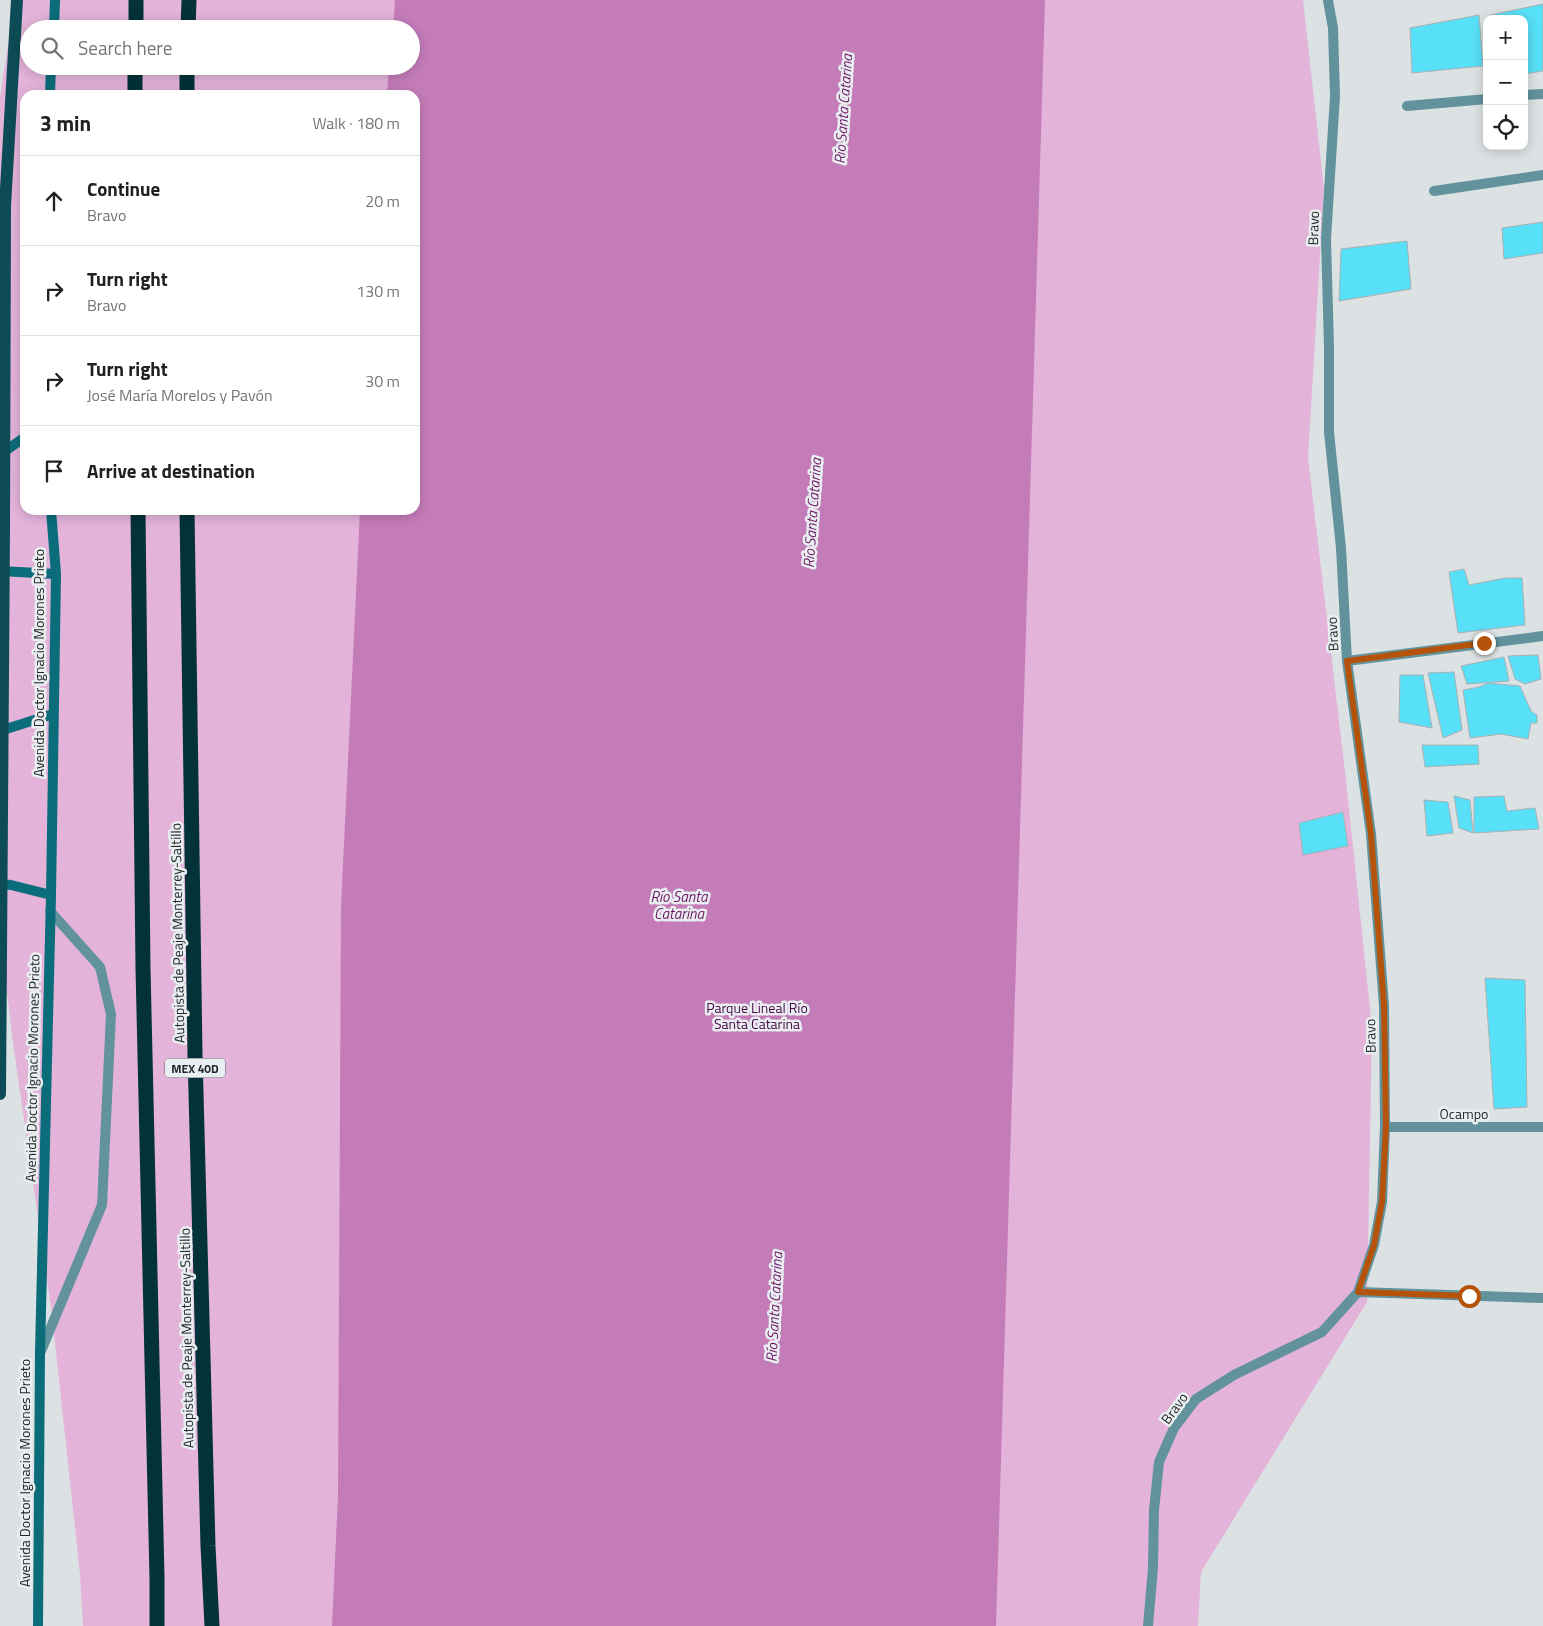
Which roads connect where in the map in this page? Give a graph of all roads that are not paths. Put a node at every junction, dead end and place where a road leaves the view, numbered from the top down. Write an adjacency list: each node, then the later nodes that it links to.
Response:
1 (17, 0): 35 (main road, bridge)
2 (55, 0): 6 (main road)
3 (136, 0): 7 (highway)
4 (189, 0): 8 (highway)
5 (1328, 0): 29 (street, Bravo)
6 (54, 20)
7 (136, 20)
8 (188, 20)
9 (51, 75): 12 (main road)
10 (135, 75): 13 (highway)
11 (187, 75): 14 (highway)
12 (50, 90)
13 (135, 90)
14 (187, 90)
15 (1543, 94): 16 (street)
16 (1528, 95)
17 (1483, 99): 18 (street)
18 (1407, 106)
19 (1543, 176): 20 (street)
20 (1434, 191)
21 (20, 440): 22 (main road)
22 (0, 454)
23 (52, 515): 27 (main road, Avenida Doctor Ignacio Morones Prieto)
24 (138, 515): 42 (highway, MEX 40D)
25 (187, 515): 43 (highway, Autopista de Peaje Monterrey-Saltillo / MEX 40D)
26 (0, 571): 27 (main road)
27 (56, 574): 30 (main road, Avenida Doctor Ignacio Morones Prieto)
28 (1543, 636): 29 (street)
29 (1347, 661): 36 (street, Bravo)
30 (54, 714): 31 (main road); 33 (main road, Avenida Doctor Ignacio Morones Prieto)
31 (0, 731)
32 (0, 884): 33 (main road)
33 (51, 895): 34 (main road, Avenida Doctor Ignacio Morones Prieto)
34 (50, 911): 40 (main road, Avenida Doctor Ignacio Morones Prieto); 40 (street)
35 (0, 1094)
36 (1386, 1127): 37 (street, Ocampo); 38 (street, Bravo)
37 (1543, 1127)
38 (1358, 1292): 39 (street); 44 (street, Bravo)
39 (1543, 1298)
40 (40, 1352): 41 (main road, Avenida Doctor Ignacio Morones Prieto)
41 (38, 1626)
42 (157, 1626)
43 (212, 1626)
44 (1148, 1626)

